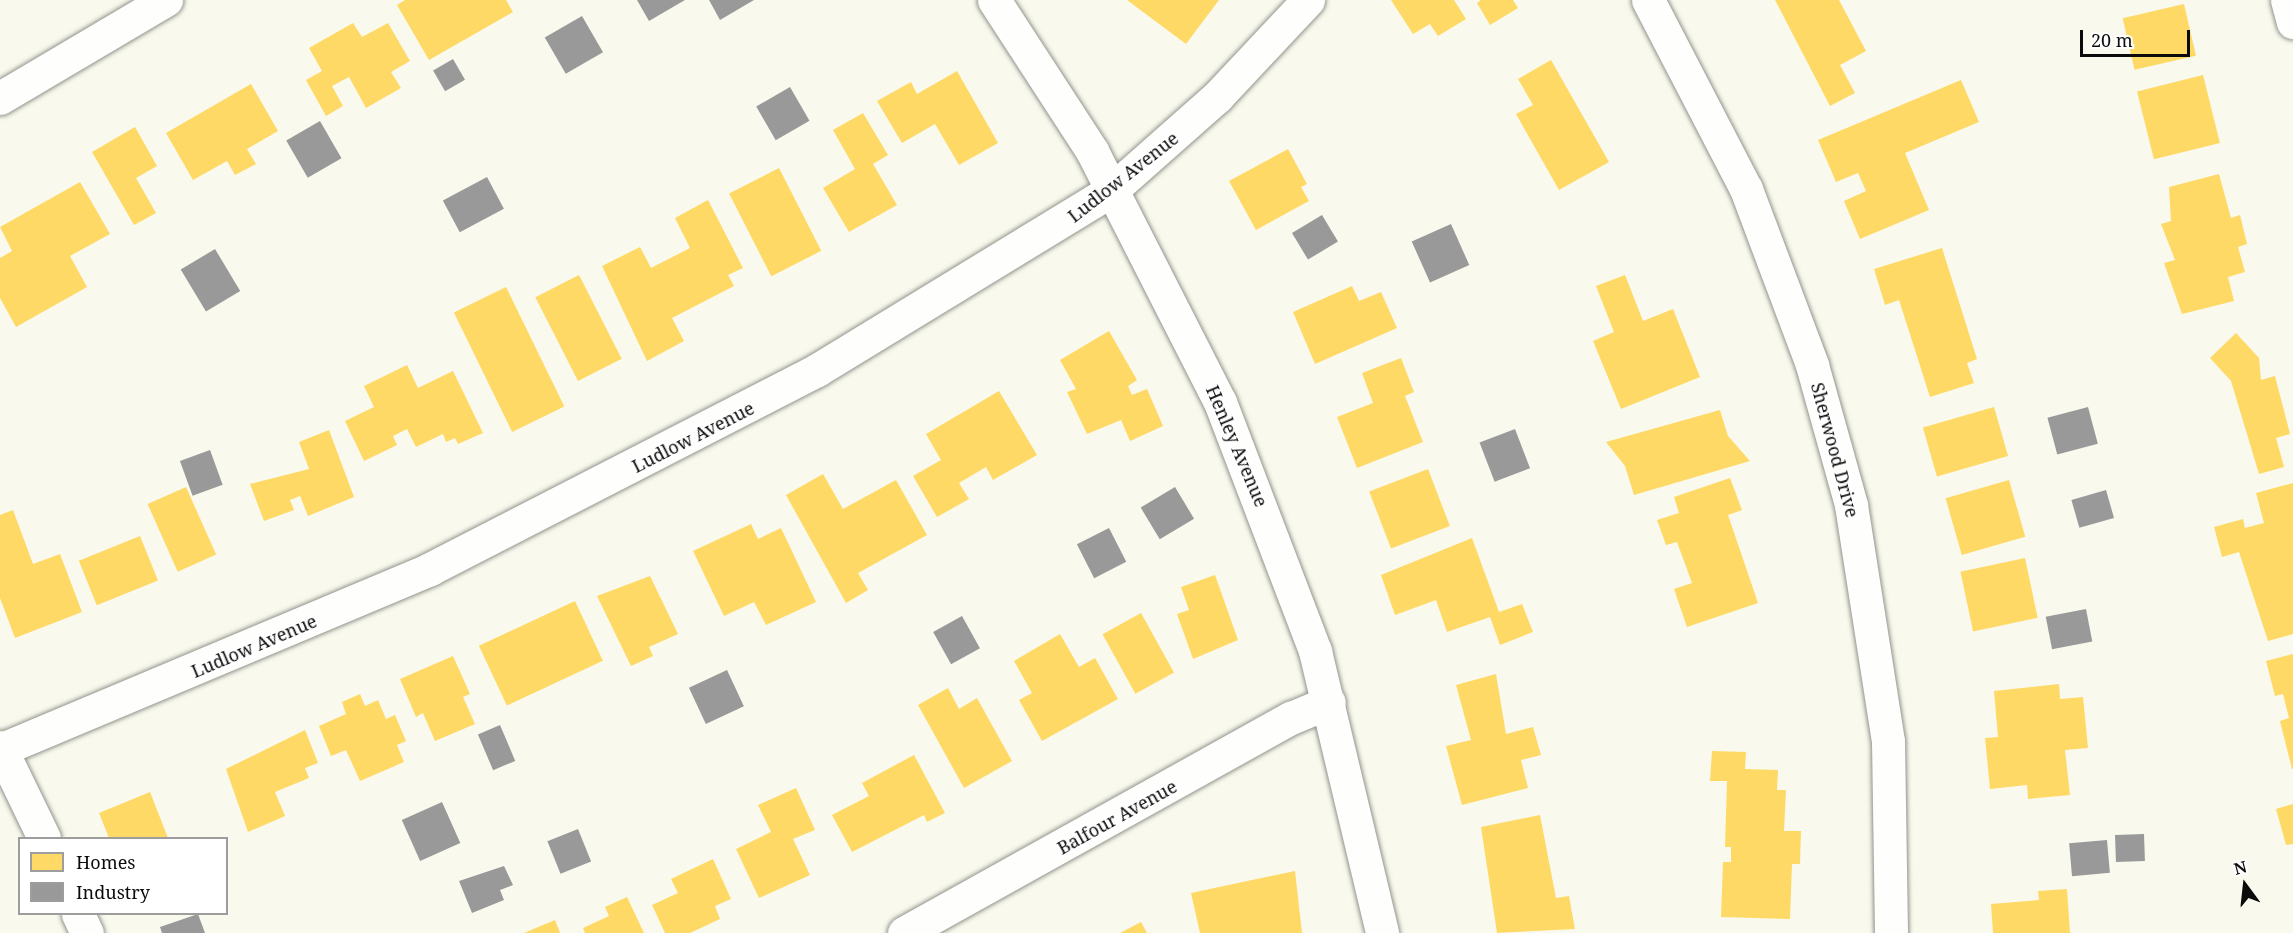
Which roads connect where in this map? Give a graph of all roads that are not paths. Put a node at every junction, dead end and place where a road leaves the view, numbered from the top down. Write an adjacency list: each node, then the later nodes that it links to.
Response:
1 (166, 0): 7 (street)
2 (994, 0): 8 (street, Henley Avenue)
3 (1308, 0): 8 (street, Ludlow Avenue)
4 (1648, 0): 16 (street, Sherwood Drive)
5 (2287, 0): 6 (street)
6 (2293, 22)
7 (0, 98)
8 (1113, 189): 9 (street, Henley Avenue); 10 (street, Ludlow Avenue)
9 (1329, 702): 14 (street, Balfour Avenue); 15 (street, Henley Avenue)
10 (1, 749): 11 (street)
11 (44, 837)
12 (78, 915): 13 (street)
13 (87, 933)
14 (904, 933)
15 (1382, 933)
16 (1891, 933)

